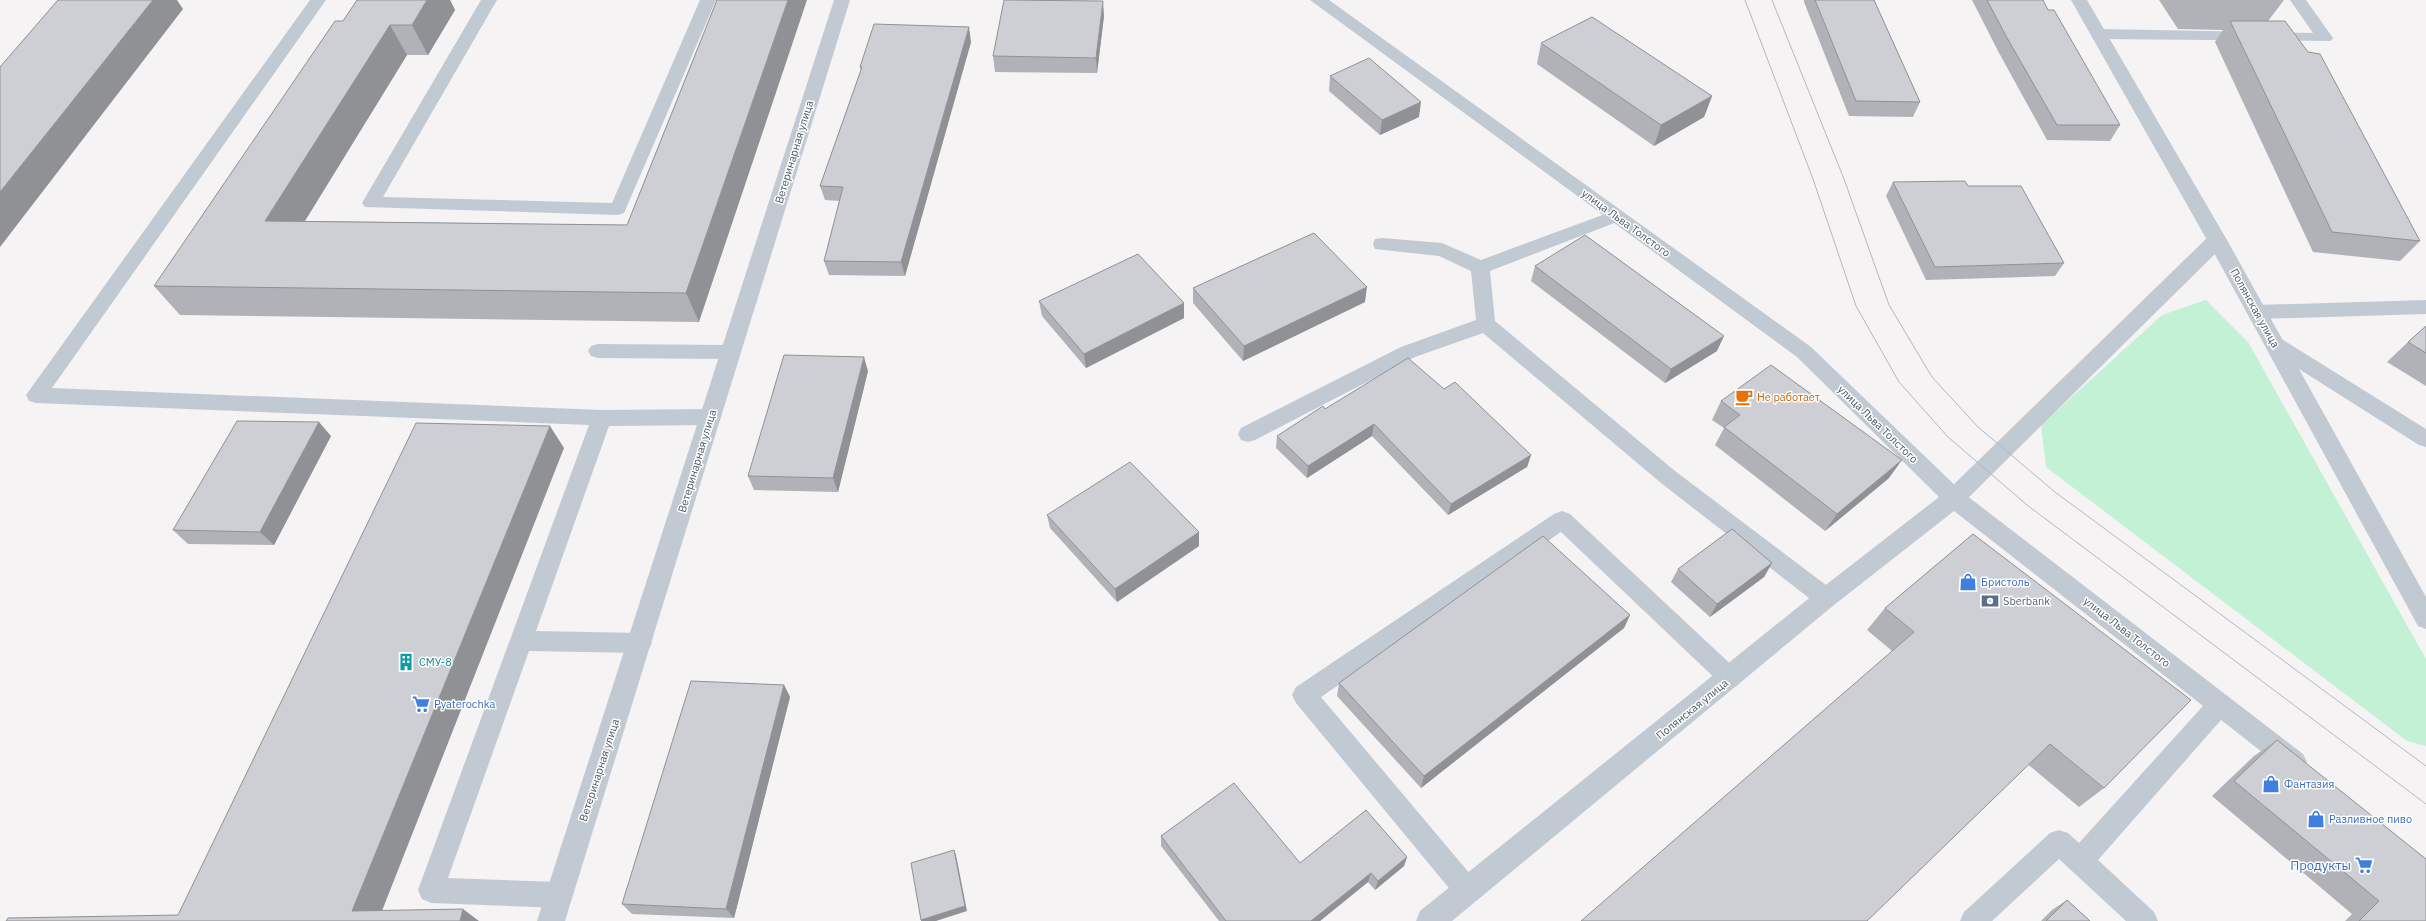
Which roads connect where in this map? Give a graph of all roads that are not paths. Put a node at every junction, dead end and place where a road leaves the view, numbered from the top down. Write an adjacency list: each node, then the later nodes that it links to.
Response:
1 (318, 0): 20 (lane)
2 (489, 0): 3 (lane)
3 (708, 0)
4 (842, 0): 18 (street, Ветеринарная улица)
5 (1317, 0): 9 (street, улица Льва Толстого)
6 (2079, 0): 8 (street, Полянская улица)
7 (2298, 0): 8 (lane)
8 (2100, 34): 10 (street, Полянская улица)
9 (1616, 216): 12 (lane); 23 (street, улица Льва Толстого)
10 (2217, 240): 14 (street, Полянская улица); 23 (lane)
11 (1382, 244): 12 (lane)
12 (1480, 267): 15 (lane)
13 (2426, 307): 14 (lane)
14 (2258, 312): 16 (street, Полянская улица)
15 (1486, 324): 21 (lane); 24 (lane)
16 (2276, 345): 22 (lane); 25 (street, Полянская улица)
17 (598, 351): 18 (lane)
18 (731, 352): 19 (street, Ветеринарная улица)
19 (711, 417): 20 (lane); 27 (street, Ветеринарная улица)
20 (602, 418): 26 (lane)
21 (1248, 434)
22 (2426, 439)
23 (1954, 498): 24 (street, Полянская улица); 29 (street, улица Льва Толстого)
24 (1826, 598): 28 (street, Полянская улица)
25 (2426, 619)
26 (521, 641): 27 (lane); 33 (lane)
27 (640, 643): 33 (street, Ветеринарная улица)
28 (1730, 678): 32 (street, Полянская улица); 32 (lane)
29 (2220, 704): 30 (street, улица Льва Толстого); 31 (lane)
30 (2308, 773)
31 (2080, 861): 36 (lane); 37 (lane)
32 (1467, 890): 35 (street, Полянская улица)
33 (559, 895): 34 (street, Ветеринарная улица)
34 (551, 921)
35 (1430, 921)
36 (1973, 921)
37 (2146, 921)

